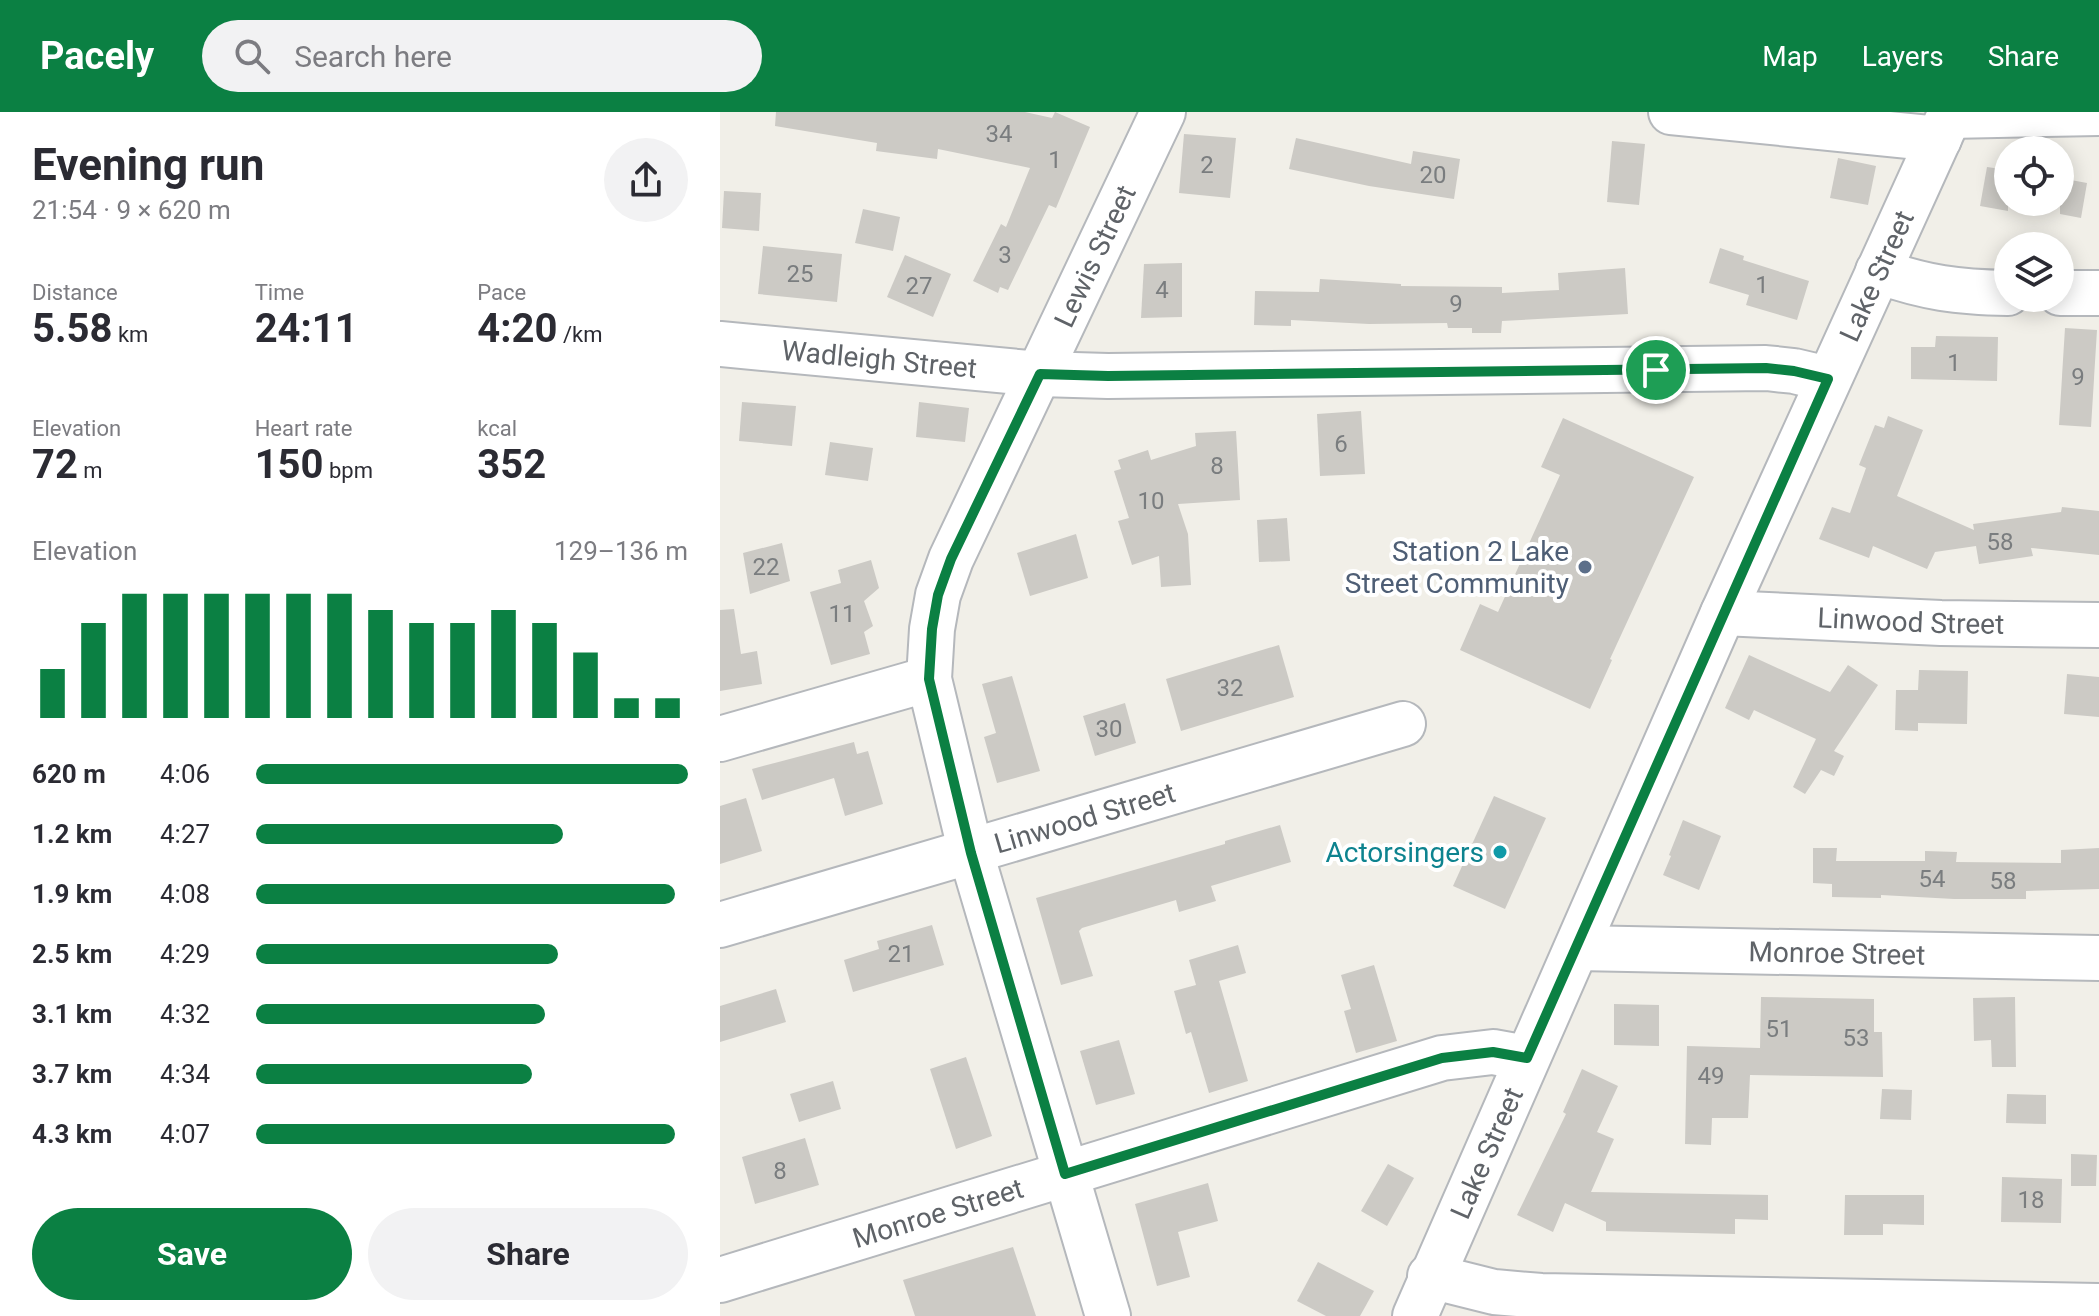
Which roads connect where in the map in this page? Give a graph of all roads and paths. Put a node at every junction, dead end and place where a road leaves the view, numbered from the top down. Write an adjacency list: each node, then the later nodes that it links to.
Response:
1 (1163, 112): 10 (street, Lewis Street)
2 (1671, 112): 4 (street)
3 (2099, 113): 4 (street)
4 (1946, 122): 5 (street, Lake Street)
5 (1878, 271): 6 (street); 11 (street, Lake Street)
6 (1994, 293)
7 (2074, 293): 8 (street)
8 (2099, 293)
9 (720, 344): 10 (street, Wadleigh Street)
10 (1040, 374): 11 (street, Wadleigh Street); 14 (street, Lewis Street)
11 (1828, 379): 12 (street, Lake Street)
12 (1723, 613): 13 (street, Linwood Street); 19 (street, Lake Street)
13 (2099, 625)
14 (929, 679): 16 (street); 17 (street, Lewis Street)
15 (1403, 724): 17 (street, Linwood Street)
16 (720, 739)
17 (971, 853): 18 (street, Linwood Street); 22 (street, Lewis Street)
18 (720, 925)
19 (1577, 948): 20 (street, Monroe Street); 21 (street, Lake Street)
20 (2099, 958)
21 (1527, 1058): 22 (street, Monroe Street); 24 (street, Lake Street)
22 (1065, 1174): 23 (street, Monroe Street); 26 (street, Lewis Street)
23 (720, 1280)
24 (1422, 1296): 25 (street)
25 (2099, 1306)
26 (1108, 1316)

